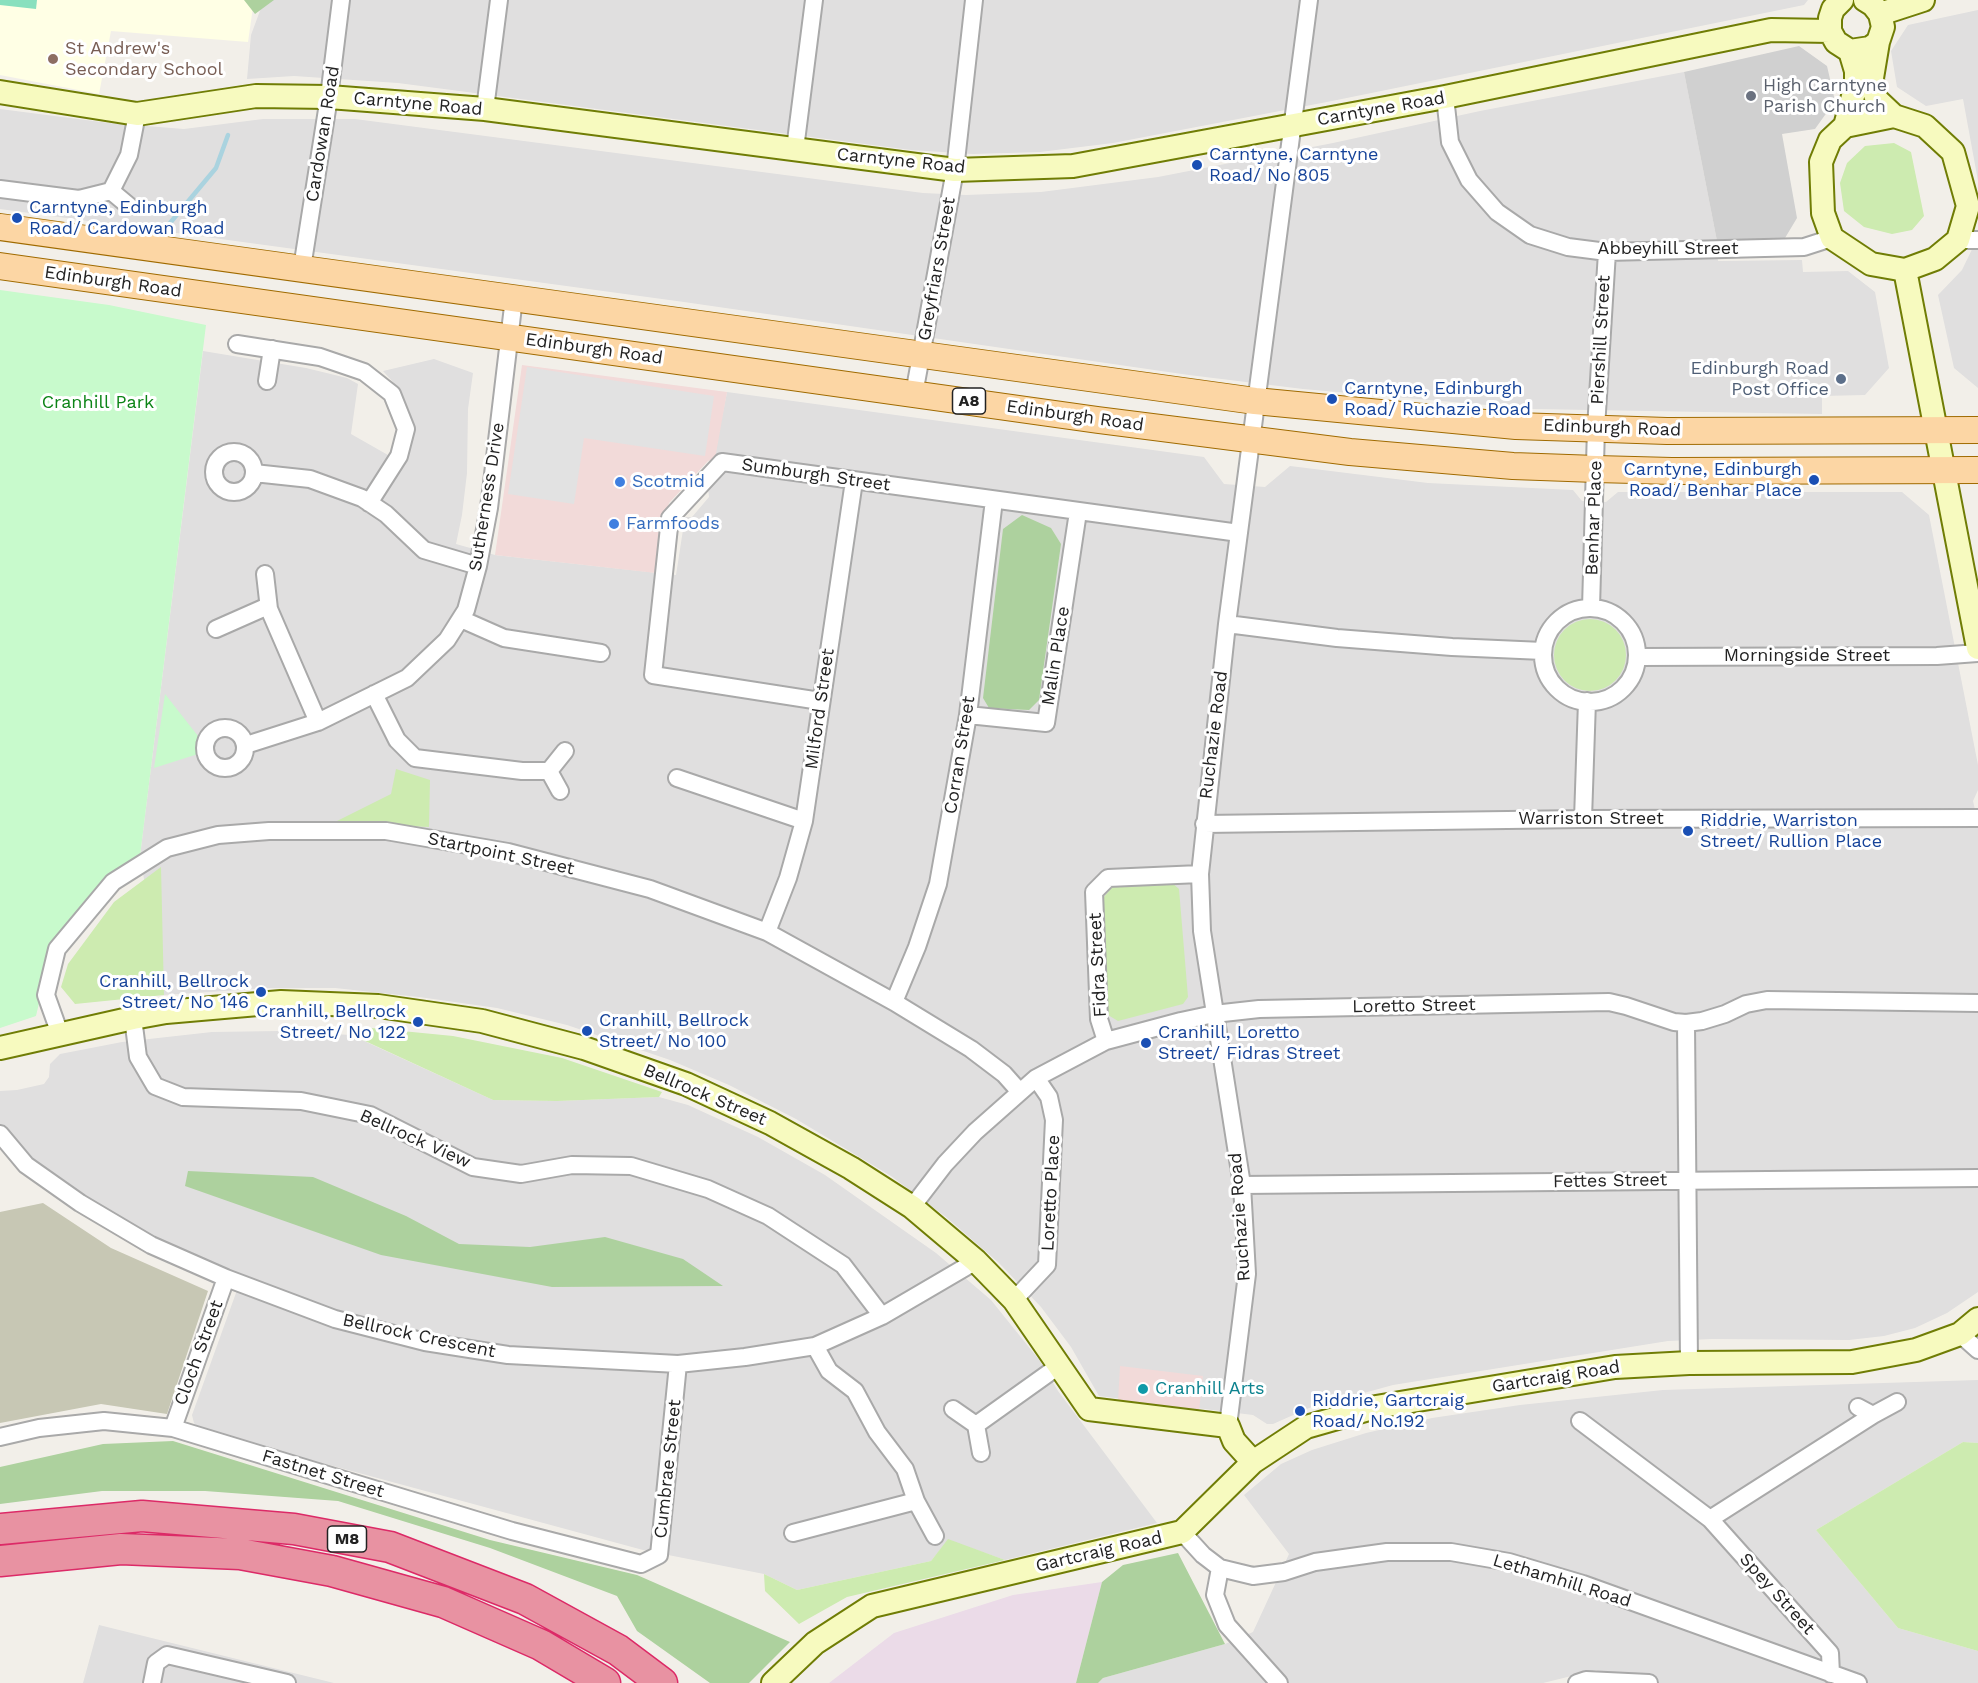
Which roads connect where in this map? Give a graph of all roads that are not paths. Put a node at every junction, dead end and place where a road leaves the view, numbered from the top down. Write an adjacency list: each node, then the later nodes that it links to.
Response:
1 (341, 0): 13 (street, Cardowan Road)
2 (499, 0): 15 (street)
3 (814, 0): 20 (street)
4 (974, 0): 21 (street, Greyfriars Street)
5 (1309, 0): 18 (street, Ruchazie Road)
6 (1842, 0): 9 (street)
7 (1923, 0): 8 (street)
8 (1872, 7): 10 (street)
9 (1830, 32): 11 (street); 14 (street, Carntyne Road)
10 (1878, 42): 11 (street); 17 (street)
11 (1851, 51): 19 (street)
12 (0, 93): 16 (street, Carntyne Road)
13 (330, 97): 15 (street, Carntyne Road); 16 (street, Carntyne Road); 31 (street, Cardowan Road)
14 (1444, 97): 18 (street, Carntyne Road); 28 (street, Abbeyhill Street)
15 (485, 109): 20 (street, Carntyne Road)
16 (137, 114): 23 (street)
17 (1894, 116): 19 (street); 27 (street)
18 (1294, 125): 21 (street, Carntyne Road); 43 (street, Ruchazie Road)
19 (1845, 126): 26 (street)
20 (795, 148): 21 (street, Carntyne Road)
21 (955, 170): 40 (street, Greyfriars Street)
22 (0, 189): 23 (street)
23 (111, 190): 24 (street)
24 (129, 206)
25 (0, 227): 29 (main road, Edinburgh Road / A8)
26 (1832, 238): 28 (street, Abbeyhill Street); 32 (street)
27 (1968, 240): 32 (street)
28 (1607, 252): 44 (street, Piershill Street)
29 (223, 257): 31 (main road, Edinburgh Road / A8); 34 (main road)
30 (0, 266): 34 (main road, Edinburgh Road / A8)
31 (302, 268): 33 (main road, Edinburgh Road / A8)
32 (1905, 270): 46 (street)
33 (367, 278): 35 (main road, Edinburgh Road / A8); 36 (main road)
34 (218, 297): 36 (main road, Edinburgh Road / A8)
35 (514, 298): 37 (street, Sutherness Drive); 40 (main road, Edinburgh Road / A8)
36 (361, 317): 37 (main road, Edinburgh Road / A8)
37 (508, 337): 42 (main road, Edinburgh Road / A8); 57 (street, Sutherness Drive)
38 (237, 344): 39 (street)
39 (272, 349): 41 (street); 54 (street)
40 (921, 355): 42 (street, Greyfriars Street); 43 (main road, Edinburgh Road / A8)
41 (267, 381)
42 (914, 394): 47 (main road, Edinburgh Road / A8)
43 (1255, 401): 44 (main road, Edinburgh Road / A8); 47 (street, Ruchazie Road)
44 (1596, 428): 46 (main road, Edinburgh Road / A8); 48 (street, Benhar Place)
45 (1978, 430): 46 (main road, Edinburgh Road / A8)
46 (1936, 431): 49 (street)
47 (1250, 441): 48 (main road, Edinburgh Road / A8); 56 (street, Ruchazie Road)
48 (1596, 469): 49 (main road, Edinburgh Road / A8); 60 (street, Benhar Place)
49 (1943, 470): 50 (main road, Edinburgh Road / A8); 64 (street)
50 (1978, 470)
51 (254, 473): 54 (street)
52 (854, 481): 53 (street, Sumburgh Street); 70 (street, Milford Street); 70 (street, Sumburgh Street)
53 (994, 500): 55 (street, Sumburgh Street); 72 (street, Corran Street)
54 (369, 503): 57 (street)
55 (1078, 512): 56 (street, Sumburgh Street); 72 (street, Malin Place)
56 (1239, 533): 62 (street, Ruchazie Road)
57 (478, 566): 61 (street, Sutherness Drive)
58 (265, 574): 59 (street)
59 (268, 606): 63 (street); 73 (street)
60 (1591, 608): 65 (street); 68 (street)
61 (461, 619): 66 (street); 69 (street, Sutherness Drive)
62 (1227, 624): 65 (street); 82 (street, Ruchazie Road)
63 (216, 629)
64 (1978, 648)
65 (1543, 651): 71 (street)
66 (601, 653)
67 (1978, 653): 68 (street, Morningside Street)
68 (1636, 657): 71 (street)
69 (374, 694): 73 (street, Sutherness Drive); 76 (street)
70 (820, 701): 81 (street, Milford Street)
71 (1587, 702): 80 (street)
72 (968, 716): 85 (street, Corran Street)
73 (318, 722): 74 (street, Sutherness Drive)
74 (246, 745)
75 (565, 751): 76 (street)
76 (549, 771): 78 (street)
77 (677, 778): 81 (street)
78 (560, 791)
79 (1978, 818): 80 (street, Warriston Street)
80 (1583, 819): 82 (street, Warriston Street)
81 (804, 821): 84 (street, Milford Street)
82 (1204, 824): 83 (street, Ruchazie Road)
83 (1200, 874): 87 (street, Ruchazie Road); 91 (street, Fidra Street)
84 (767, 932): 85 (street, Startpoint Street); 90 (street, Startpoint Street)
85 (894, 1002): 94 (street, Startpoint Street)
86 (1978, 1003): 89 (street, Loretto Street)
87 (1214, 1014): 89 (street, Loretto Street); 91 (street, Loretto Street); 98 (street, Ruchazie Road)
88 (133, 1018): 90 (street, Bellrock Street); 99 (street, Bellrock Street); 103 (street, Bellrock View)
89 (1686, 1023): 97 (street)
90 (60, 1034): 92 (street, Bellrock Street)
91 (1106, 1041): 93 (street, Loretto Street)
92 (0, 1048)
93 (1036, 1078): 94 (street, Loretto Street); 102 (street, Loretto Place)
94 (1020, 1092): 99 (street, Loretto Street)
95 (0, 1134): 101 (street, Bellrock Crescent)
96 (1978, 1178): 97 (street, Fettes Street)
97 (1687, 1180): 98 (street, Fettes Street); 107 (street)
98 (1242, 1185): 116 (street, Ruchazie Road)
99 (912, 1207): 100 (street, Bellrock Street)
100 (976, 1261): 102 (street, Bellrock Street); 103 (street, Bellrock Crescent)
101 (226, 1278): 108 (street, Bellrock Crescent); 117 (street, Cloch Street)
102 (1014, 1300): 109 (street, Bellrock Street)
103 (882, 1316): 105 (street, Bellrock Crescent)
104 (1972, 1328): 106 (street); 107 (street, Gartcraig Road)
105 (815, 1346): 108 (street, Bellrock Crescent); 121 (street)
106 (1978, 1350)
107 (1689, 1363): 120 (street, Gartcraig Road)
108 (678, 1364): 128 (street, Cumbrae Street)
109 (1060, 1365): 115 (street); 116 (street, Bellrock Street)
110 (1897, 1402): 113 (street)
111 (1858, 1407): 113 (street)
112 (953, 1409): 115 (street)
113 (1873, 1415): 122 (street)
114 (1580, 1421): 122 (street, Spey Street)
115 (976, 1425): 119 (street)
116 (1228, 1426): 120 (street)
117 (173, 1428): 118 (street, Fastnet Street); 128 (street, Fastnet Street)
118 (0, 1437)
119 (981, 1453)
120 (1253, 1462): 124 (street, Gartcraig Road)
121 (916, 1501): 125 (street); 126 (street)
122 (1710, 1519): 130 (street, Spey Street)
123 (0, 1529): 134 (highway, M8)
124 (1182, 1532): 129 (street, Lethamhill Road); 135 (street, Gartcraig Road)
125 (793, 1533)
126 (935, 1536)
127 (0, 1561): 133 (highway, M8)
128 (641, 1564)
129 (1220, 1568): 130 (street, Lethamhill Road); 136 (street)
130 (1831, 1674): 139 (street, Lethamhill Road)
131 (152, 1683): 132 (street)
132 (287, 1683)
133 (605, 1683)
134 (662, 1683)
135 (772, 1683)
136 (1279, 1683)
137 (1577, 1683): 138 (street)
138 (1649, 1683)
139 (1858, 1683)

